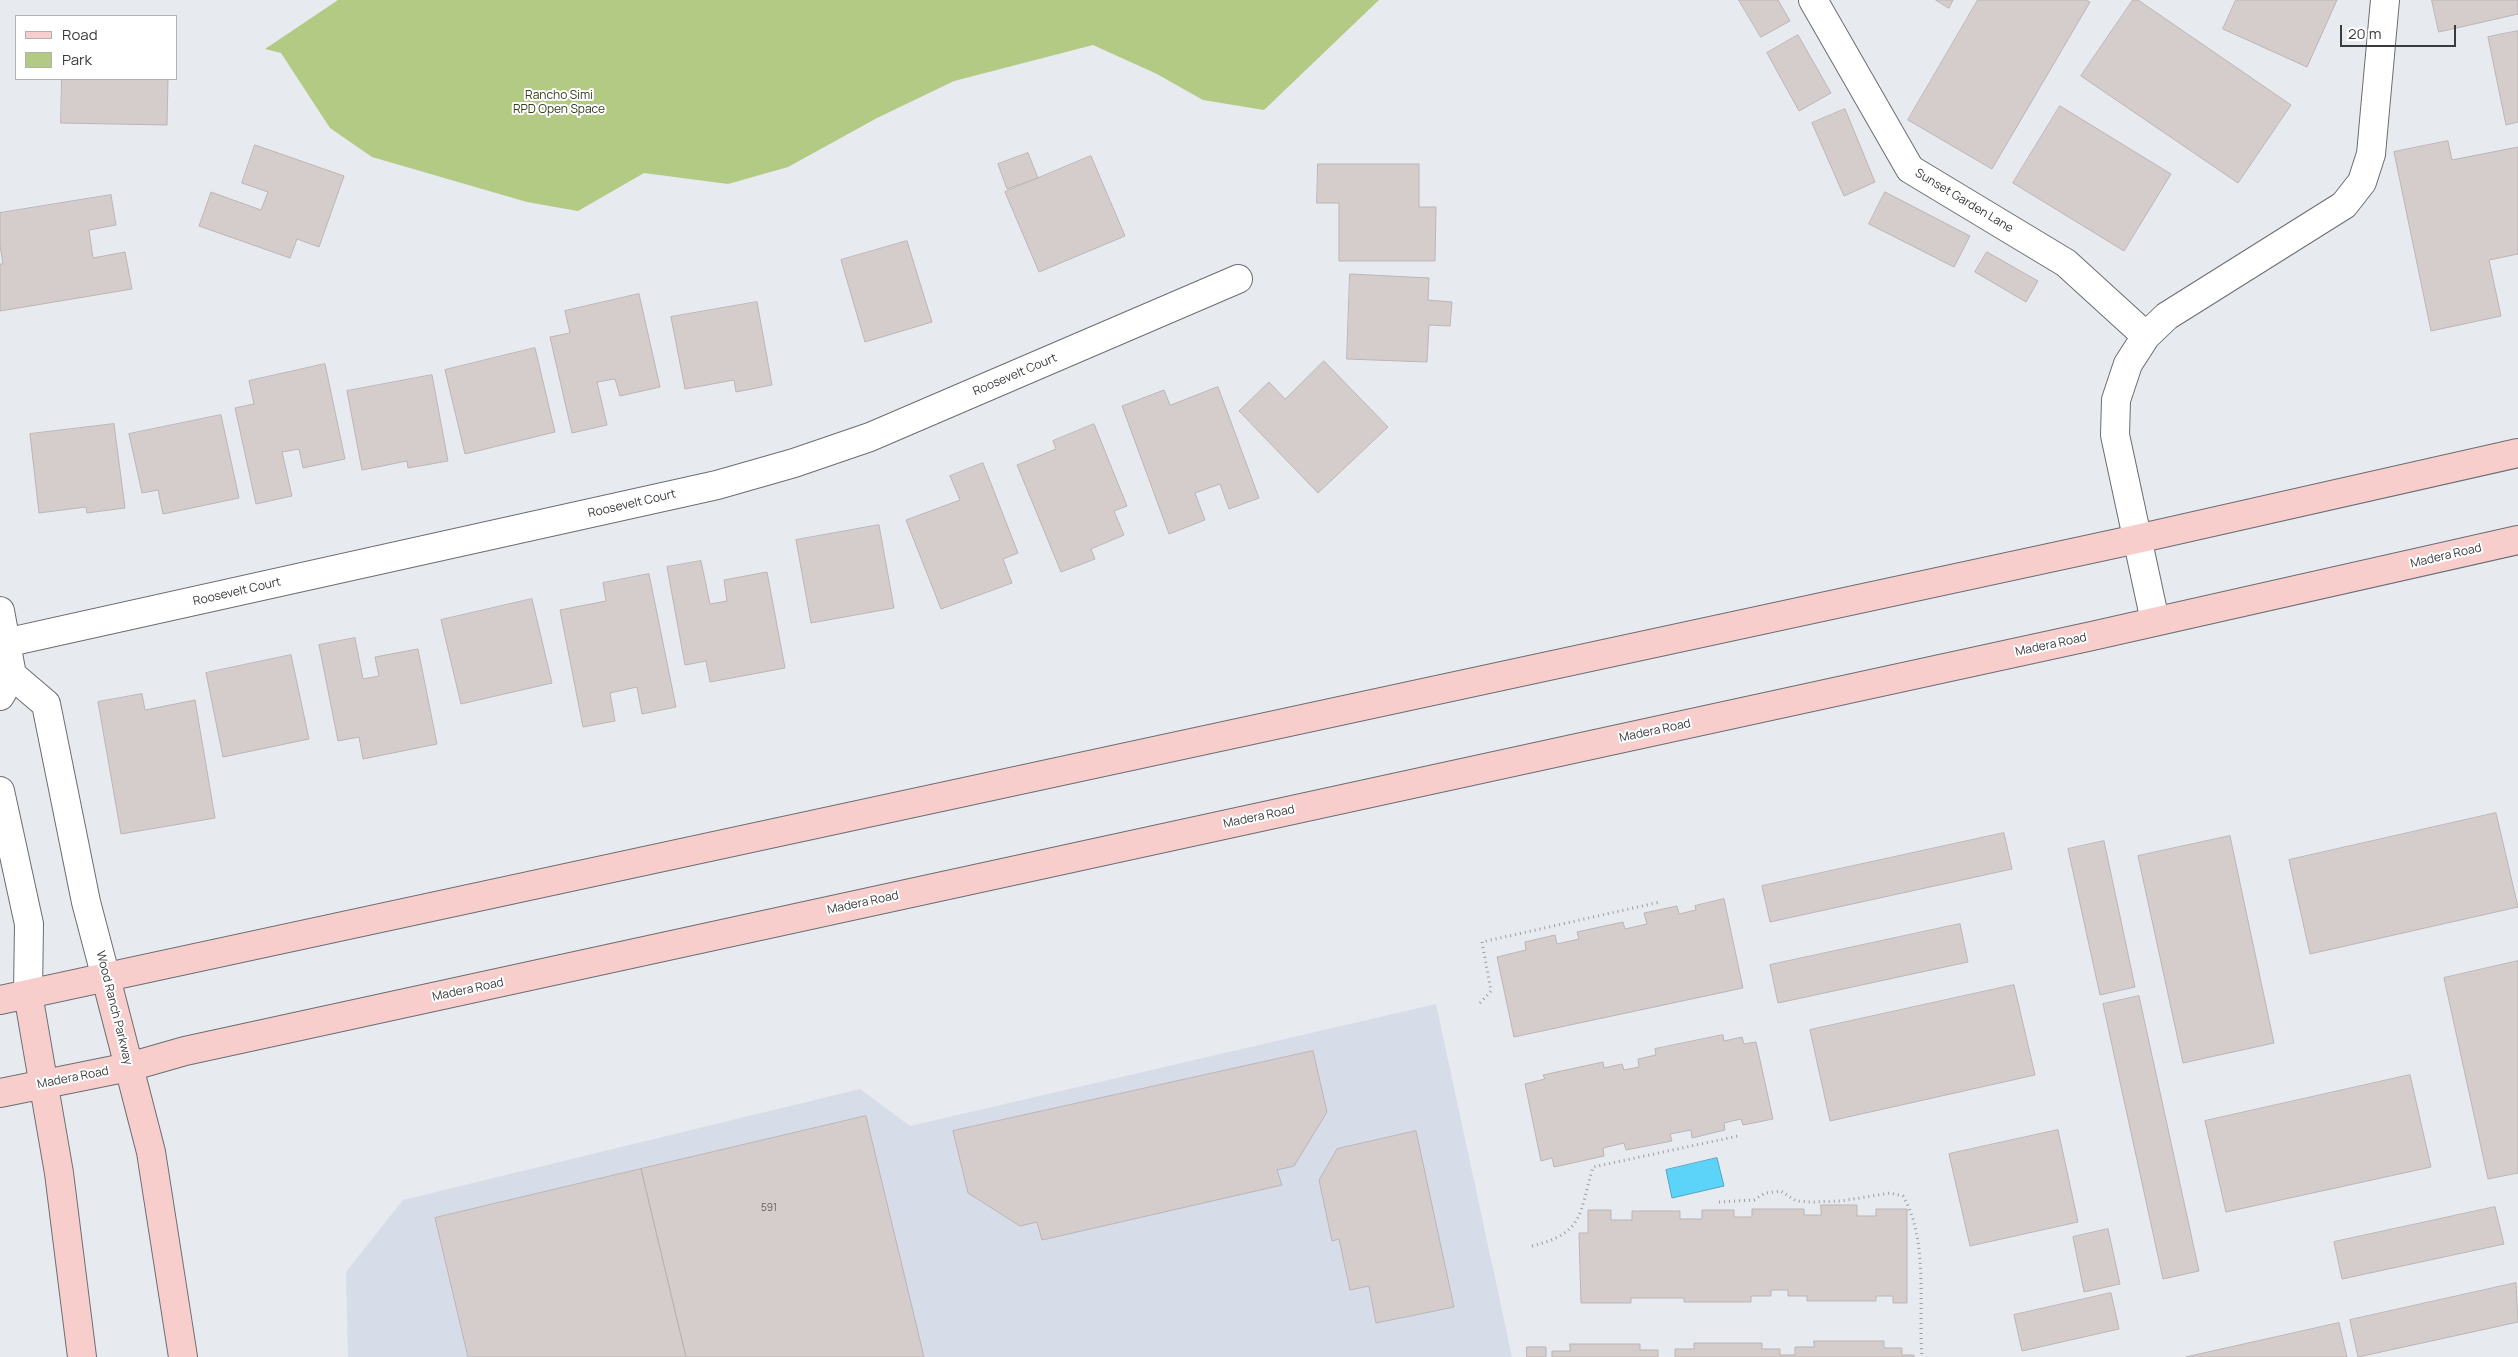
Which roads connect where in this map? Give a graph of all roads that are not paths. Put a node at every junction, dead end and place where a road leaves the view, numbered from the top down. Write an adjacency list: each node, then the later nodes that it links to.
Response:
1 (1813, 0): 4 (street, Sunset Garden Lane)
2 (2385, 0): 4 (street)
3 (1238, 279): 10 (street, Roosevelt Court)
4 (2146, 336): 6 (street)
5 (2518, 453): 6 (main road)
6 (2137, 538): 9 (street); 13 (main road)
7 (2518, 540): 9 (main road, Madera Road)
8 (0, 611): 10 (street, Wood Ranch Parkway)
9 (2155, 622): 16 (main road, Madera Road)
10 (4, 644): 11 (street, Wood Ranch Parkway)
11 (6, 686): 13 (street, Wood Ranch Parkway)
12 (0, 791): 14 (street)
13 (106, 978): 14 (main road); 16 (main road, Wood Ranch Parkway)
14 (28, 994): 15 (main road); 17 (main road)
15 (0, 1000)
16 (129, 1067): 17 (main road, Madera Road); 20 (main road, Wood Ranch Parkway)
17 (43, 1083): 18 (main road, Madera Road); 19 (main road)
18 (0, 1093)
19 (82, 1357)
20 (183, 1357)

